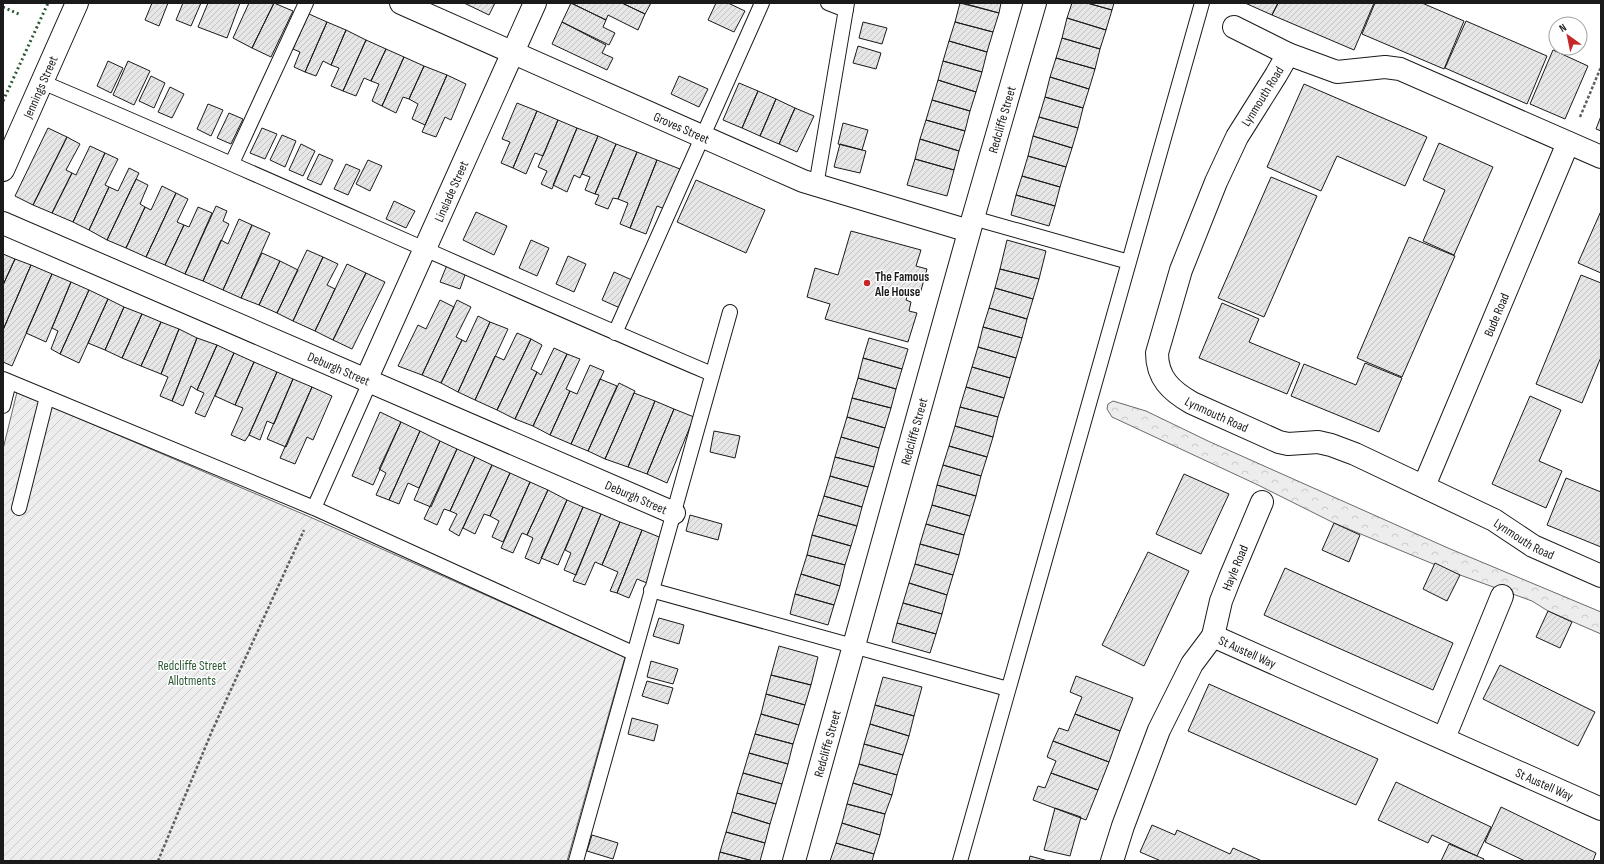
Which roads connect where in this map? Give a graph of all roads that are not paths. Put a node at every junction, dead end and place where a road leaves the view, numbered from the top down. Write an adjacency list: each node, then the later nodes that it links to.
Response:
1 (77, 3): 13 (street, Jennings Street)
2 (306, 3): 18 (lane)
3 (401, 3): 11 (street, Groves Street)
4 (535, 3): 11 (street, Linslade Street)
5 (762, 3): 15 (lane)
6 (828, 3): 9 (lane)
7 (1035, 3): 22 (street, Redcliffe Street)
8 (1202, 3): 24 (lane)
9 (846, 6): 20 (lane)
10 (1234, 27): 12 (street, Lynmouth Road)
11 (513, 51): 15 (street, Groves Street); 23 (street, Linslade Street)
12 (1288, 54): 16 (street, Lynmouth Road); 32 (street, Lynmouth Road)
13 (42, 82): 14 (street, Jennings Street); 18 (lane)
14 (10, 136): 19 (street, Jennings Street)
15 (704, 137): 20 (street, Groves Street); 26 (lane)
16 (1568, 143): 17 (street, Lynmouth Road); 32 (street, Bude Road)
17 (1601, 156)
18 (232, 163): 23 (lane)
19 (3, 170)
20 (816, 186): 22 (street, Groves Street)
21 (3, 223): 29 (street, Deburgh Street)
22 (971, 224): 24 (lane); 41 (street, Redcliffe Street)
23 (425, 249): 26 (lane); 29 (street, Linslade Street)
24 (1129, 262): 43 (lane)
25 (730, 312): 27 (lane)
26 (615, 333): 27 (lane)
27 (712, 374): 36 (lane)
28 (6, 381): 30 (lane); 31 (lane)
29 (368, 381): 35 (lane); 36 (street, Deburgh Street)
30 (47, 397): 34 (lane); 35 (lane)
31 (3, 406)
32 (1424, 486): 37 (street, Lynmouth Road)
33 (1262, 502): 40 (street, Hayle Road)
34 (19, 508)
35 (314, 508): 42 (lane)
36 (674, 513): 38 (lane)
37 (1601, 576)
38 (651, 590): 41 (lane); 42 (lane)
39 (1502, 596): 44 (street)
40 (1213, 636): 44 (street, St Austell Way); 49 (street, St Austell Way)
41 (854, 647): 43 (lane); 47 (street, Redcliffe Street)
42 (633, 653): 46 (lane)
43 (1008, 689): 48 (lane)
44 (1444, 738): 45 (street, St Austell Way)
45 (1601, 809)
46 (576, 861)
47 (794, 861)
48 (960, 861)
49 (1112, 861)

